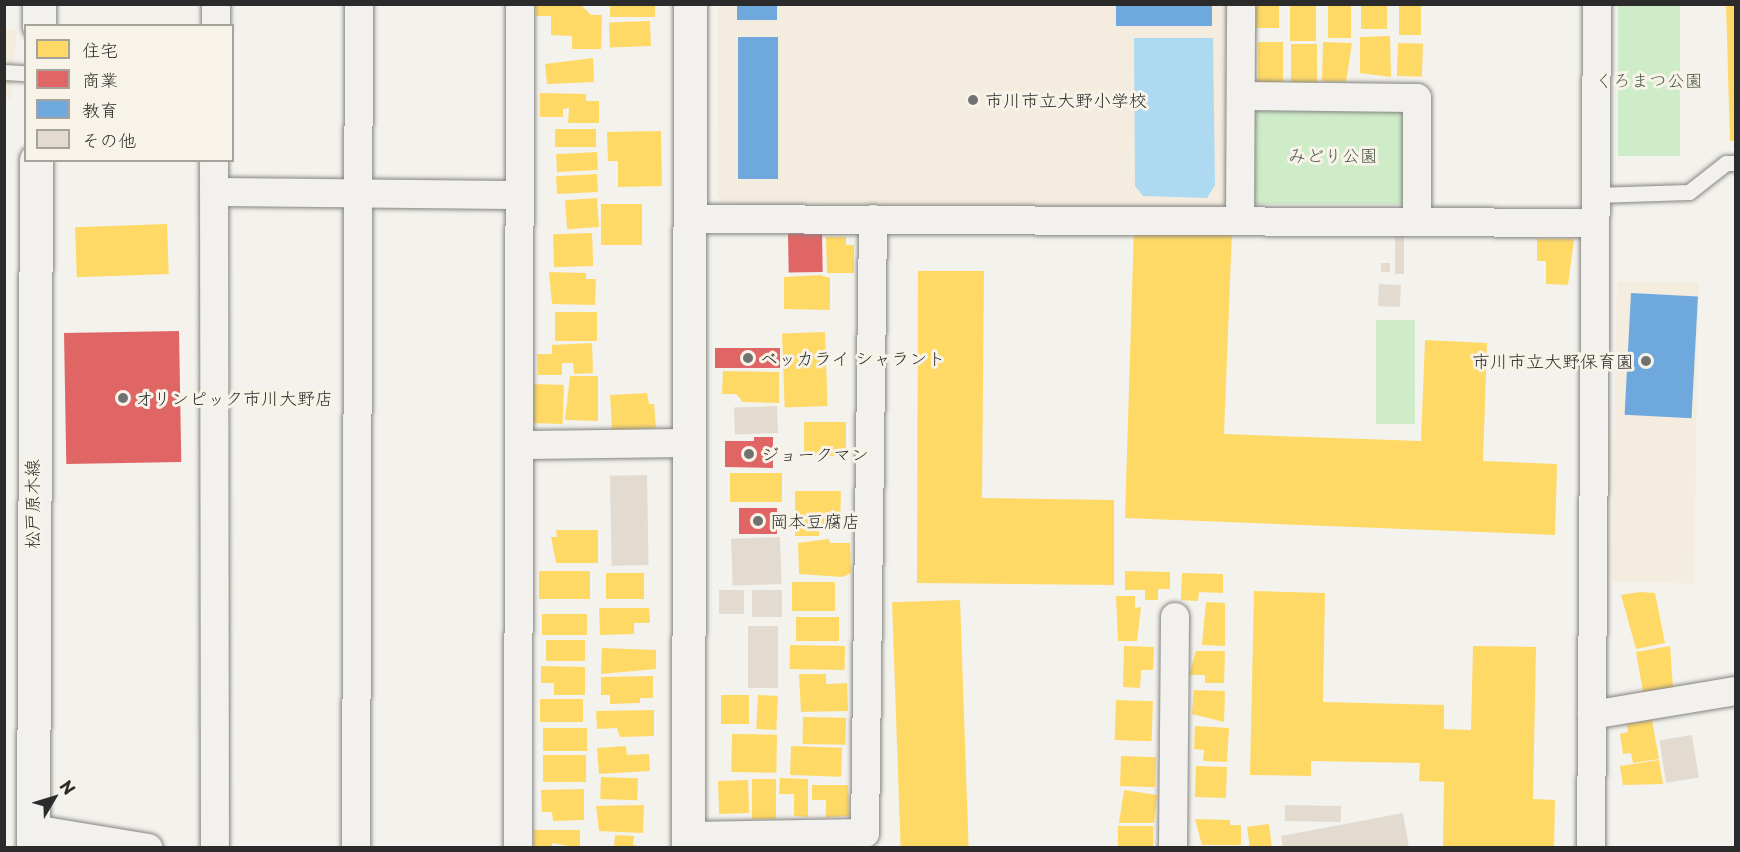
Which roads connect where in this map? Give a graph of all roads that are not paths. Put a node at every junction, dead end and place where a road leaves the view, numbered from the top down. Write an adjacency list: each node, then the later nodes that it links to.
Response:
1 (39, 4): 8 (street)
2 (216, 4): 9 (street)
3 (359, 4): 17 (street)
4 (520, 4): 18 (street)
5 (690, 4): 20 (street)
6 (1241, 4): 12 (street)
7 (1597, 4): 19 (street)
8 (39, 24)
9 (216, 24)
10 (4, 72): 11 (lane)
11 (24, 73)
12 (1241, 96): 22 (street); 23 (street)
13 (36, 162): 29 (street, 松戸原木線)
14 (214, 162): 16 (street)
15 (1736, 163): 19 (lane)
16 (214, 192): 17 (street); 32 (street)
17 (358, 193): 18 (street); 33 (street)
18 (519, 195): 25 (street)
19 (1595, 209): 23 (street); 28 (street)
20 (689, 219): 21 (street); 24 (street)
21 (873, 219): 22 (street); 30 (street)
22 (1240, 220): 23 (street)
23 (1417, 221)
24 (688, 443): 25 (street); 30 (street)
25 (523, 445): 34 (street)
26 (1172, 617): 35 (street)
27 (1736, 692): 28 (street)
28 (1592, 715): 36 (street)
29 (33, 838): 31 (street)
30 (688, 842)
31 (148, 848)
32 (215, 848)
33 (356, 848)
34 (518, 848)
35 (1173, 848)
36 (1591, 848)

